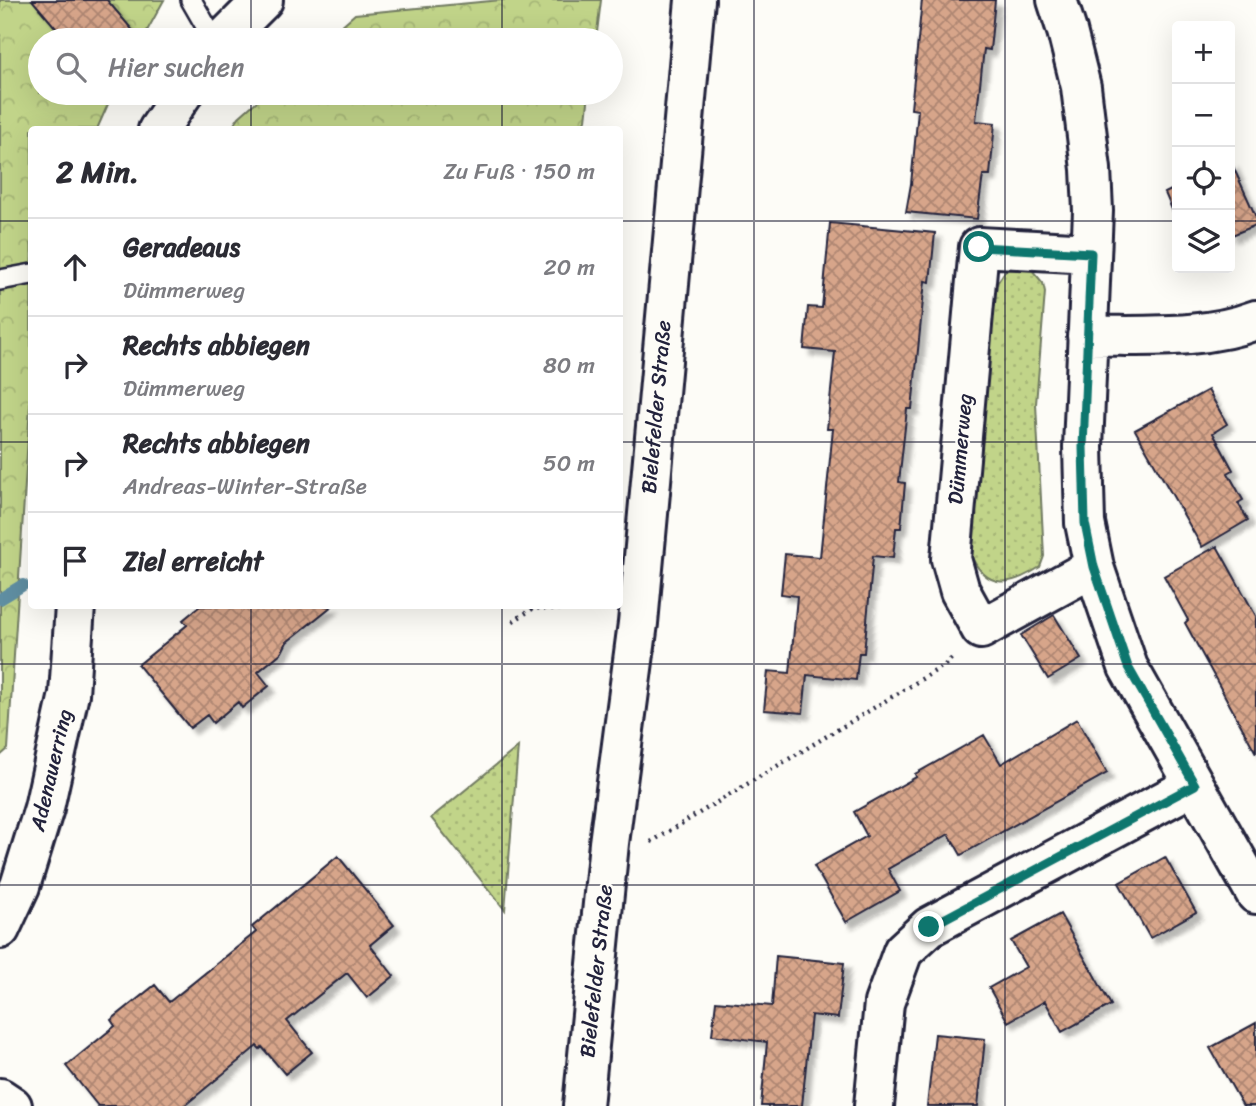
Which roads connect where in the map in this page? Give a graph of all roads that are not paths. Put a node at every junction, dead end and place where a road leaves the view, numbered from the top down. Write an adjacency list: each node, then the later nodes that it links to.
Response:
1 (191, 0): 5 (lane)
2 (263, 0): 6 (street)
3 (695, 0): 21 (street, Bielefelder Straße)
4 (1057, 0): 9 (street)
5 (207, 28)
6 (235, 28)
7 (175, 105): 8 (street)
8 (161, 126)
9 (1091, 253): 13 (street); 14 (street, Dümmerweg)
10 (28, 275): 11 (lane)
11 (0, 280)
12 (1256, 320): 13 (street)
13 (1087, 336): 14 (street)
14 (1094, 567): 16 (street)
15 (75, 609): 18 (street, Adenauerring)
16 (1195, 785): 17 (street); 22 (street)
17 (1256, 894)
18 (0, 929)
19 (0, 1098): 20 (street)
20 (12, 1106)
21 (583, 1106)
22 (874, 1106)

